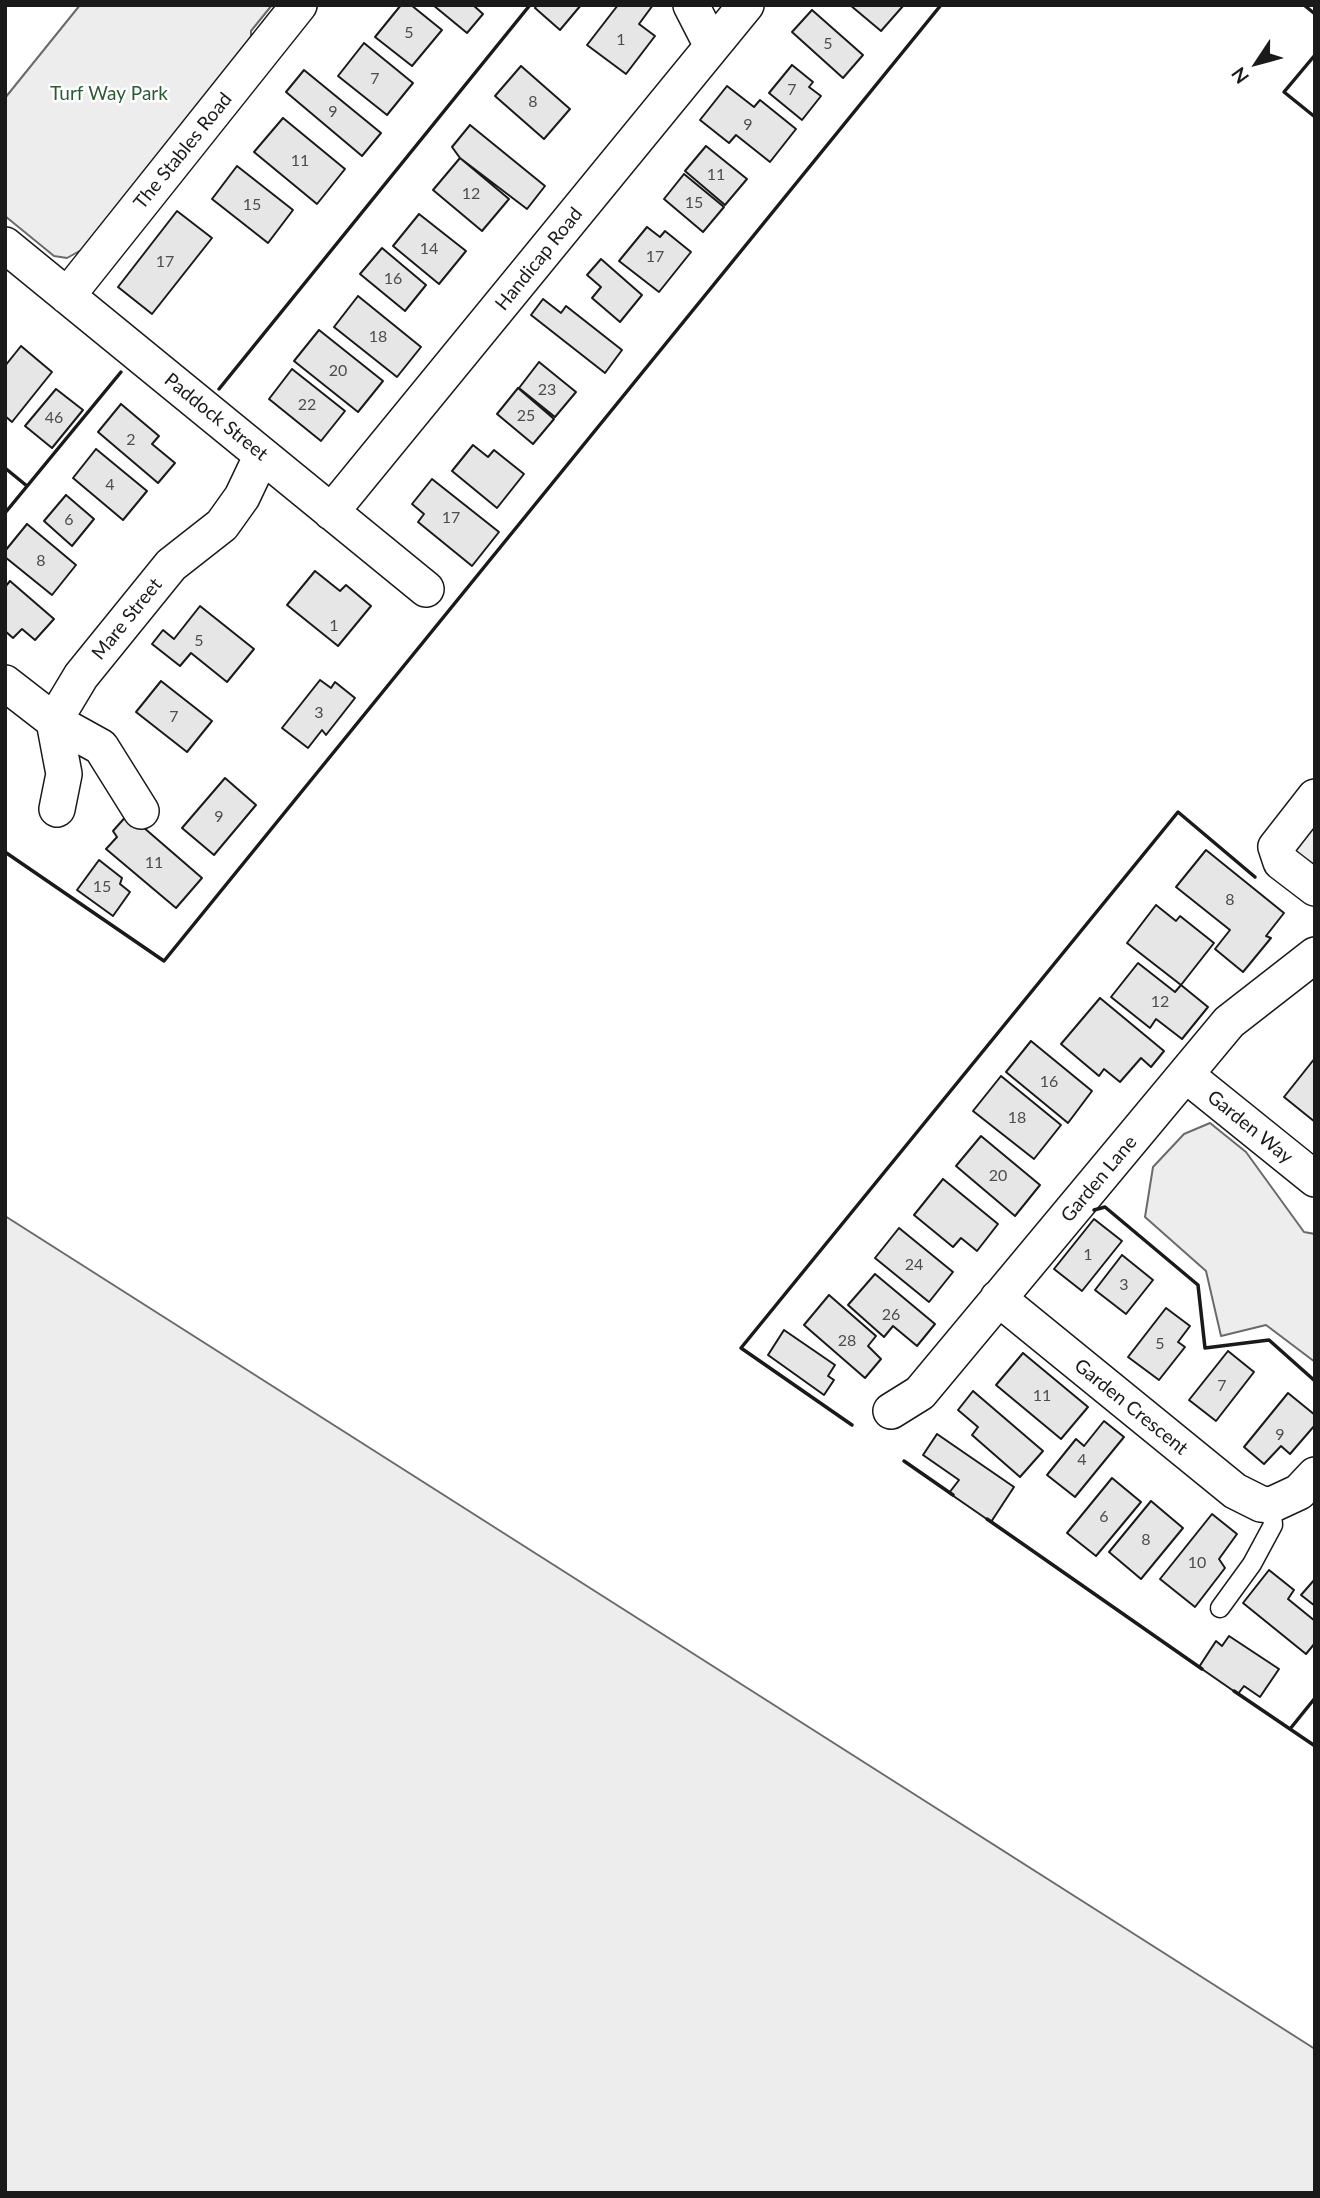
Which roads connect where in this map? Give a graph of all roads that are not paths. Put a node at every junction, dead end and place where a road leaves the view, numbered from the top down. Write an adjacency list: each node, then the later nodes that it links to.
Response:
1 (299, 5): 6 (street, The Stables Road)
2 (691, 5): 4 (street)
3 (746, 5): 4 (street, Handicap Road)
4 (712, 46): 8 (street, Handicap Road)
5 (5, 245): 6 (street, Paddock Street)
6 (67, 296): 7 (street, Paddock Street)
7 (262, 455): 8 (street, Paddock Street); 11 (street, Mare Street)
8 (331, 512): 9 (street, Paddock Street)
9 (426, 589)
10 (5, 684): 11 (street)
11 (54, 721): 13 (street); 14 (street)
12 (1315, 796): 15 (street)
13 (57, 809)
14 (141, 811)
15 (1315, 888)
16 (1315, 955): 17 (street, Garden Lane)
17 (1186, 1075): 18 (street, Garden Way); 19 (street, Garden Lane)
18 (1315, 1179)
19 (998, 1298): 20 (street, Garden Lane); 22 (street, Garden Crescent)
20 (891, 1411)
21 (1315, 1475): 22 (street)
22 (1271, 1505): 23 (lane)
23 (1220, 1608)

